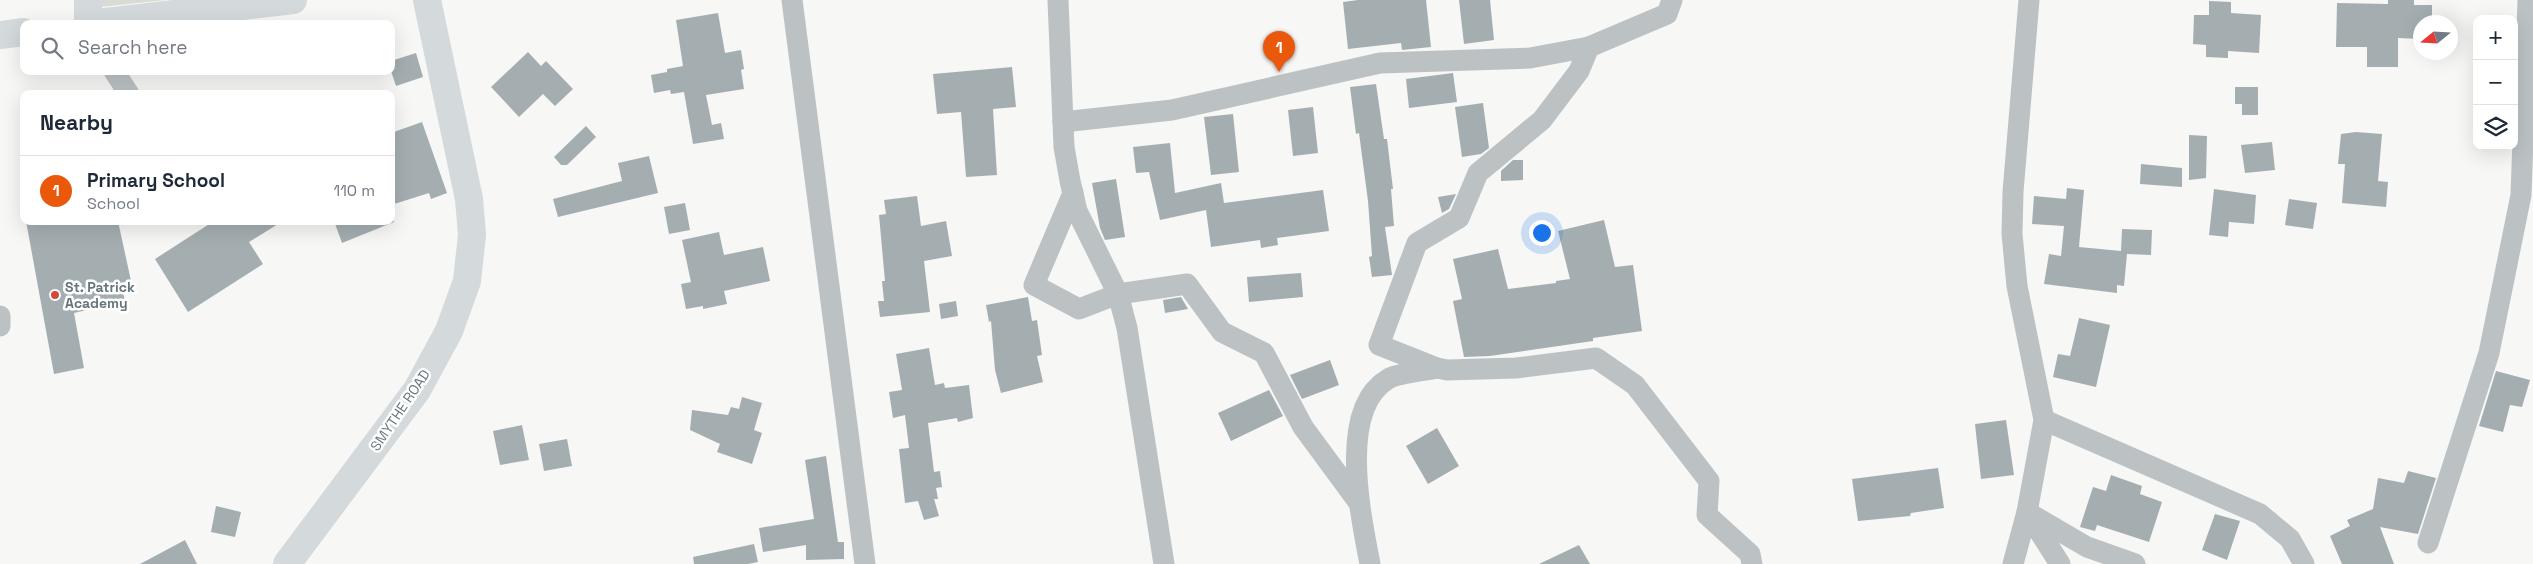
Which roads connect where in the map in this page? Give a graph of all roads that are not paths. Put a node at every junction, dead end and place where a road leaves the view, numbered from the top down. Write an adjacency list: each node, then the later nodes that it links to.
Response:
1 (88, 0): 9 (main road)
2 (293, 0): 10 (main road)
3 (427, 0): 26 (main road, SMYTHE ROAD)
4 (792, 0): 27 (street)
5 (1058, 0): 16 (street)
6 (1672, 0): 13 (street)
7 (2029, 0): 22 (street)
8 (2528, 0): 25 (street)
9 (96, 20)
10 (123, 20)
11 (20, 32): 12 (main road)
12 (0, 35)
13 (1589, 48): 16 (street); 21 (street)
14 (117, 75): 15 (street)
15 (126, 90)
16 (1063, 122): 17 (street)
17 (1073, 193): 18 (street); 18 (street)
18 (1118, 294): 23 (street); 28 (street)
19 (0, 316): 20 (street)
20 (0, 326)
21 (1436, 368): 23 (street); 30 (street)
22 (2044, 420): 24 (street); 34 (street)
23 (1359, 503): 29 (street)
24 (2027, 512): 31 (street); 32 (street); 33 (street)
25 (2428, 543)
26 (287, 564)
27 (865, 564)
28 (1164, 564)
29 (1370, 564)
30 (1752, 564)
31 (2013, 564)
32 (2060, 564)
33 (2135, 564)
34 (2304, 564)

